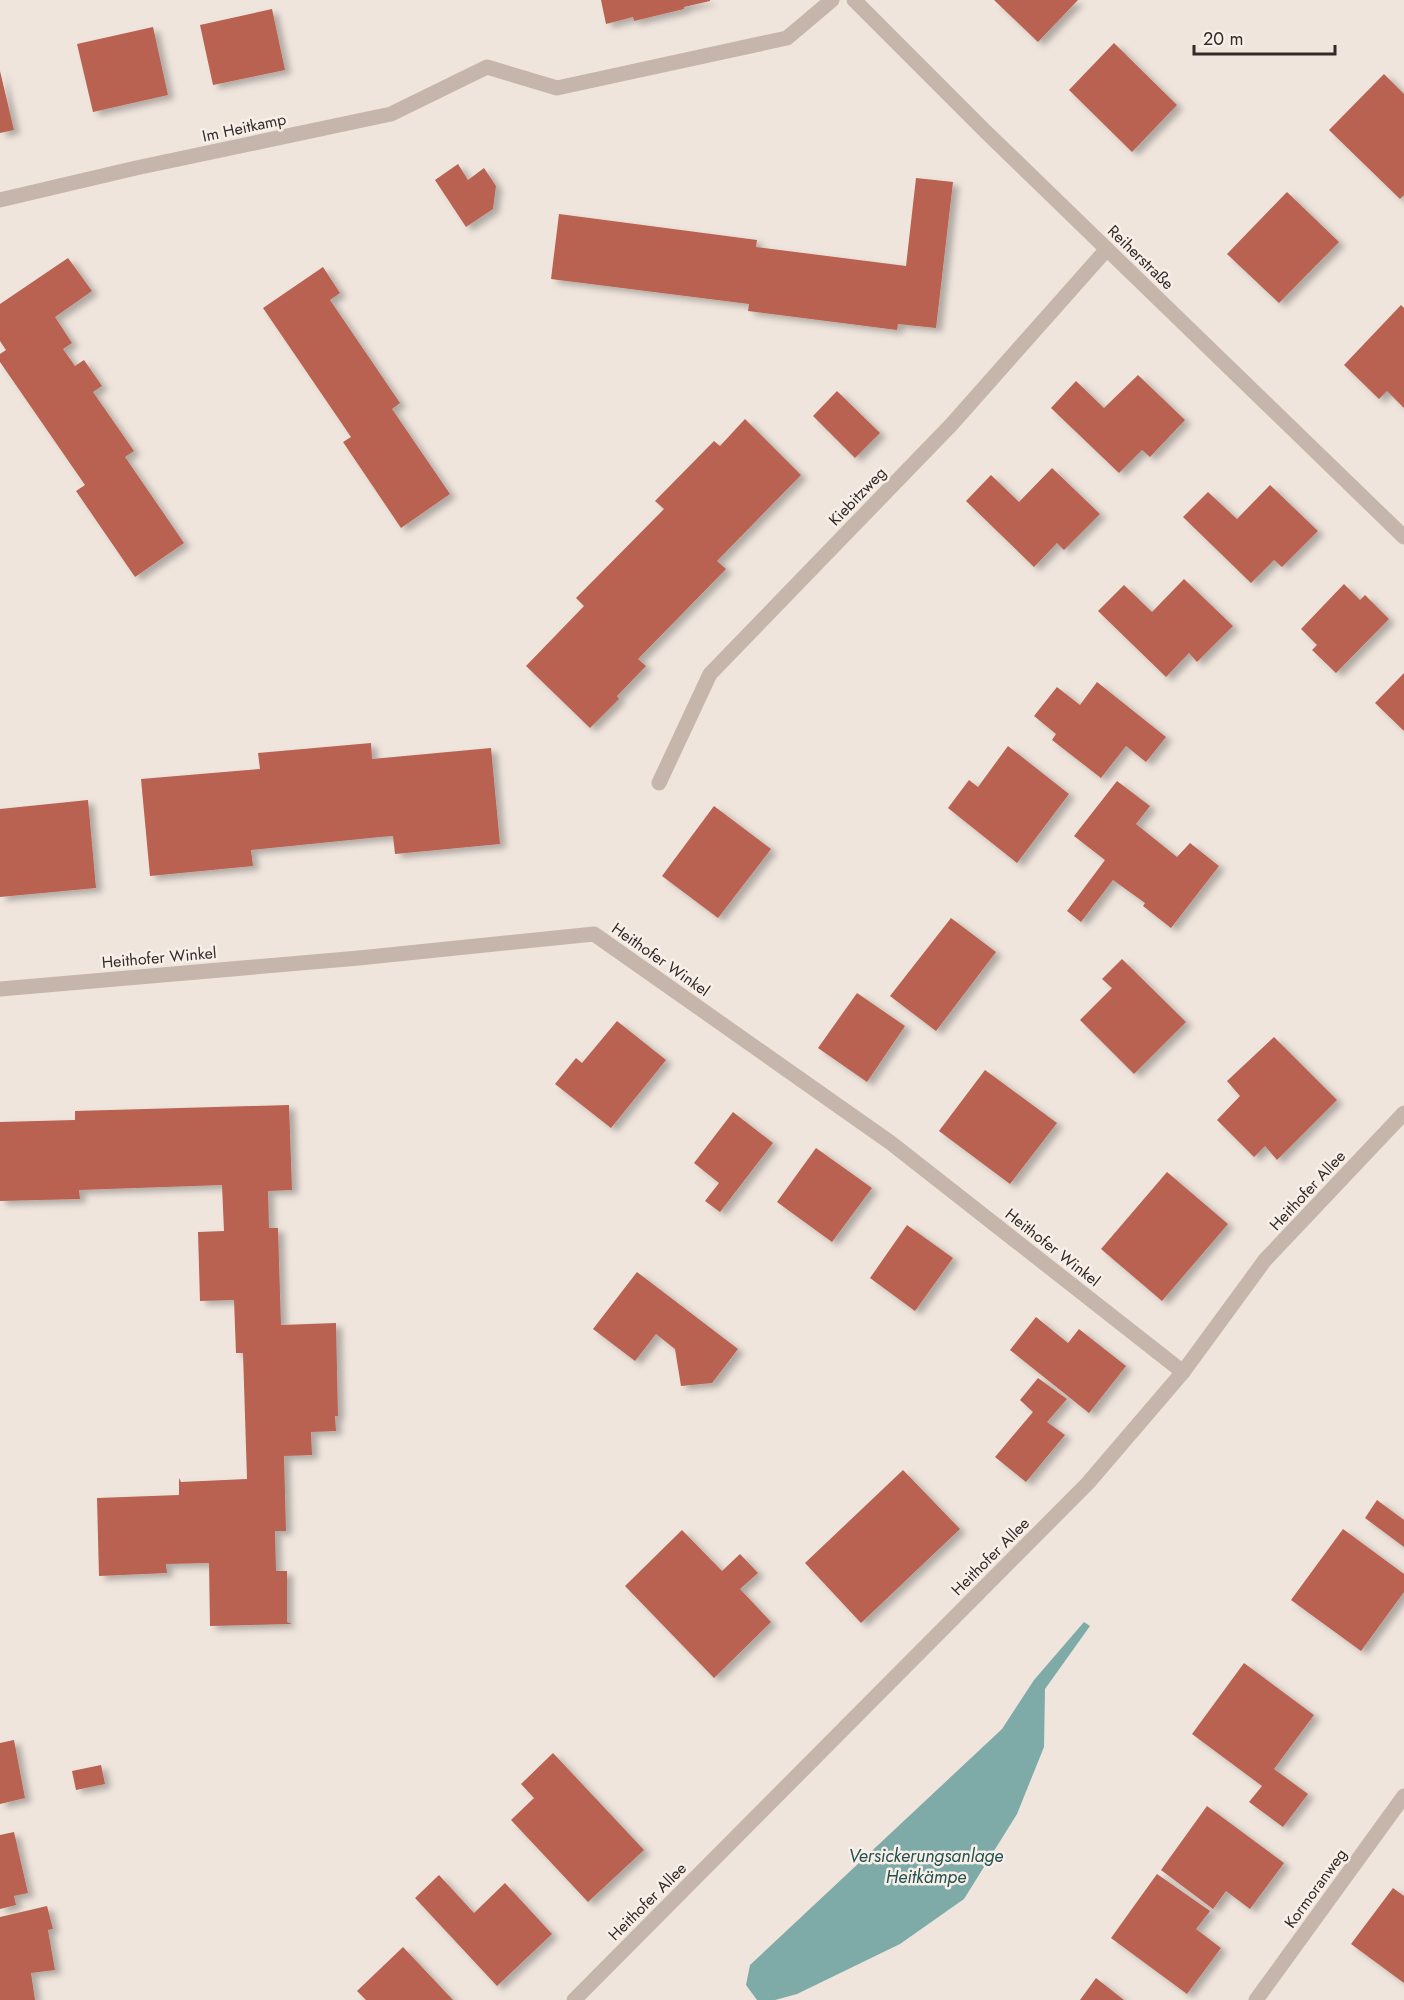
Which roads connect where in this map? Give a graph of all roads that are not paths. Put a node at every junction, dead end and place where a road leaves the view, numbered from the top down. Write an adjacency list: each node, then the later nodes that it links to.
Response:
1 (832, 0): 3 (street, Im Heitkamp)
2 (854, 0): 4 (street, Reiherstraße)
3 (0, 200)
4 (1107, 249): 5 (street, Reiherstraße); 6 (street, Kiebitzweg)
5 (1404, 537)
6 (659, 783)
7 (0, 989): 9 (street, Heithofer Winkel)
8 (1404, 1113): 9 (street, Heithofer Allee)
9 (1183, 1372): 11 (street, Heithofer Allee)
10 (1404, 1796): 12 (street, Kormoranweg)
11 (574, 2000)
12 (1256, 2000)

